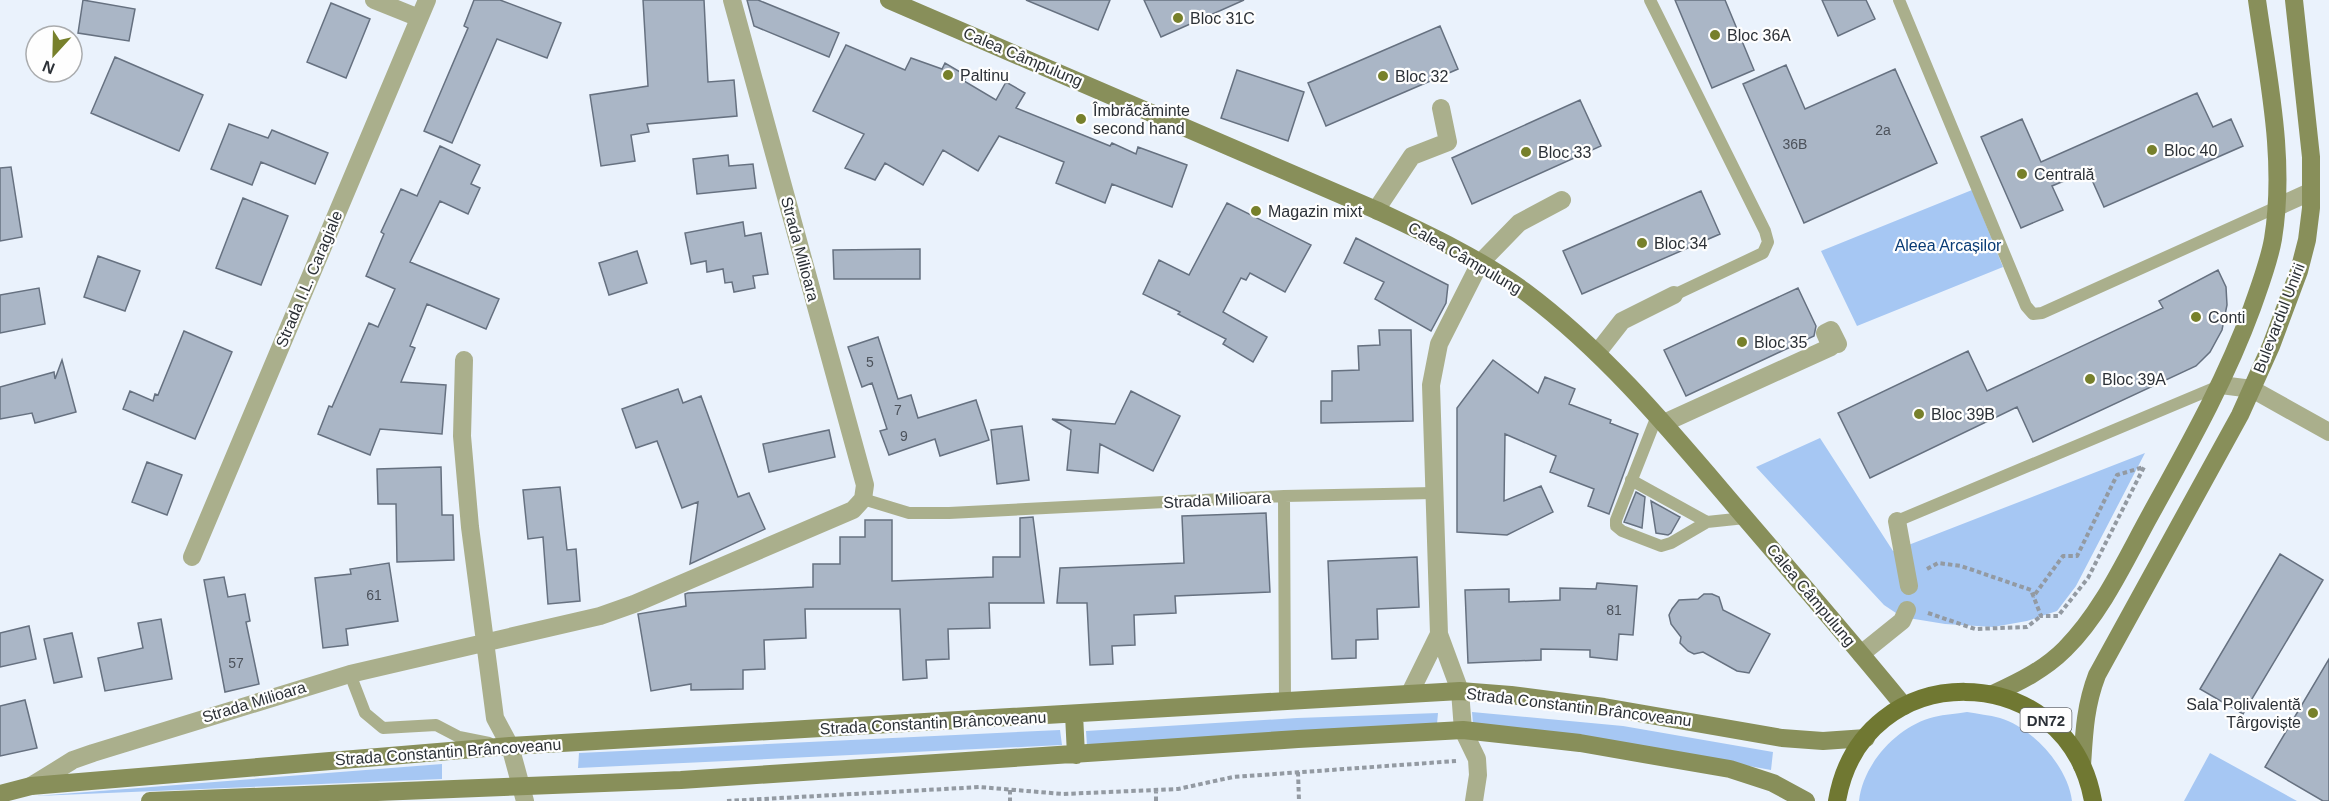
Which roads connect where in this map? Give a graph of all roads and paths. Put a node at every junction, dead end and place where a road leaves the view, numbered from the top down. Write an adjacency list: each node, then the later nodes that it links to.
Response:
1 (374, 0): 9 (street)
2 (427, 0): 9 (street, Strada I.L. Caragiale)
3 (732, 0): 27 (street, Strada Milioara)
4 (889, 0): 14 (main road, Calea Câmpulung)
5 (1650, 0): 16 (lane)
6 (1899, 0): 13 (lane)
7 (2257, 0): 13 (main road, Bulevardul Unirii)
8 (2295, 0): 11 (main road, Bulevardul Unirii)
9 (419, 18): 31 (street, Strada I.L. Caragiale)
10 (1441, 108): 14 (street)
11 (2310, 192): 13 (street); 21 (main road, Bulevardul Unirii)
12 (1562, 200): 15 (street)
13 (2277, 207): 20 (main road, Bulevardul Unirii)
14 (1376, 210): 15 (main road, Calea Câmpulung)
15 (1480, 263): 18 (main road, Calea Câmpulung); 25 (street)
16 (1674, 295): 18 (street)
17 (1838, 344): 22 (street)
18 (1597, 353): 22 (main road, Calea Câmpulung)
19 (464, 360): 37 (street)
20 (2221, 386): 21 (street); 29 (lane); 42 (main road, Bulevardul Unirii)
21 (2253, 389): 23 (street); 51 (main road, Bulevardul Unirii)
22 (1660, 420): 24 (lane); 28 (main road, Calea Câmpulung)
23 (2329, 432)
24 (1630, 480): 30 (lane); 30 (lane)
25 (1434, 493): 26 (lane, Strada Milioara); 36 (street)
26 (1284, 496): 27 (lane, Strada Milioara); 43 (lane, Strada Milioara)
27 (864, 499): 37 (street, Strada Milioara)
28 (1745, 518): 30 (lane); 38 (main road, Calea Câmpulung)
29 (1897, 521): 32 (street)
30 (1707, 522)
31 (192, 557)
32 (1909, 586): 33 (path)
33 (2033, 597): 35 (path); 35 (path)
34 (1907, 610): 35 (path); 38 (street)
35 (2041, 616)
36 (1439, 634): 40 (street); 41 (street)
37 (485, 642): 39 (street, Strada Milioara); 48 (street)
38 (1861, 654): 44 (main road, Calea Câmpulung)
39 (350, 674): 48 (lane); 53 (street, Strada Milioara)
40 (1460, 691): 41 (main road, Strada Constantin Brâncoveanu); 46 (street); 47 (main road, Strada Constantin Brâncoveanu)
41 (1410, 693): 43 (main road, Strada Constantin Brâncoveanu)
42 (1993, 694): 44 (main road, DN72); 51 (main road, DN72)
43 (1285, 701): 45 (main road, Strada Constantin Brâncoveanu)
44 (1904, 706): 47 (main road, DN72)
45 (1074, 714): 48 (main road, Strada Constantin Brâncoveanu); 49 (main road)
46 (1463, 730): 49 (main road, Strada Constantin Brâncoveanu); 50 (street); 67 (main road, Strada Constantin Brâncoveanu)
47 (1866, 738): 68 (main road, DN72)
48 (508, 746): 53 (main road, Strada Constantin Brâncoveanu); 57 (street)
49 (1076, 755): 57 (main road, Strada Constantin Brâncoveanu)
50 (1477, 759): 52 (path); 66 (street)
51 (2082, 766): 69 (main road, DN72)
52 (1298, 772): 54 (path); 65 (path)
53 (31, 786): 56 (main road, Strada Constantin Brâncoveanu)
54 (1156, 789): 55 (path); 64 (path)
55 (1010, 790): 59 (path); 63 (path)
56 (0, 794)
57 (523, 794): 61 (main road, Strada Constantin Brâncoveanu)
58 (0, 800): 60 (main road)
59 (769, 800): 62 (path)
60 (6, 801)
61 (150, 801)
62 (727, 801)
63 (1010, 801)
64 (1156, 801)
65 (1299, 801)
66 (1474, 801)
67 (1806, 801)
68 (1837, 801)
69 (2093, 801)

